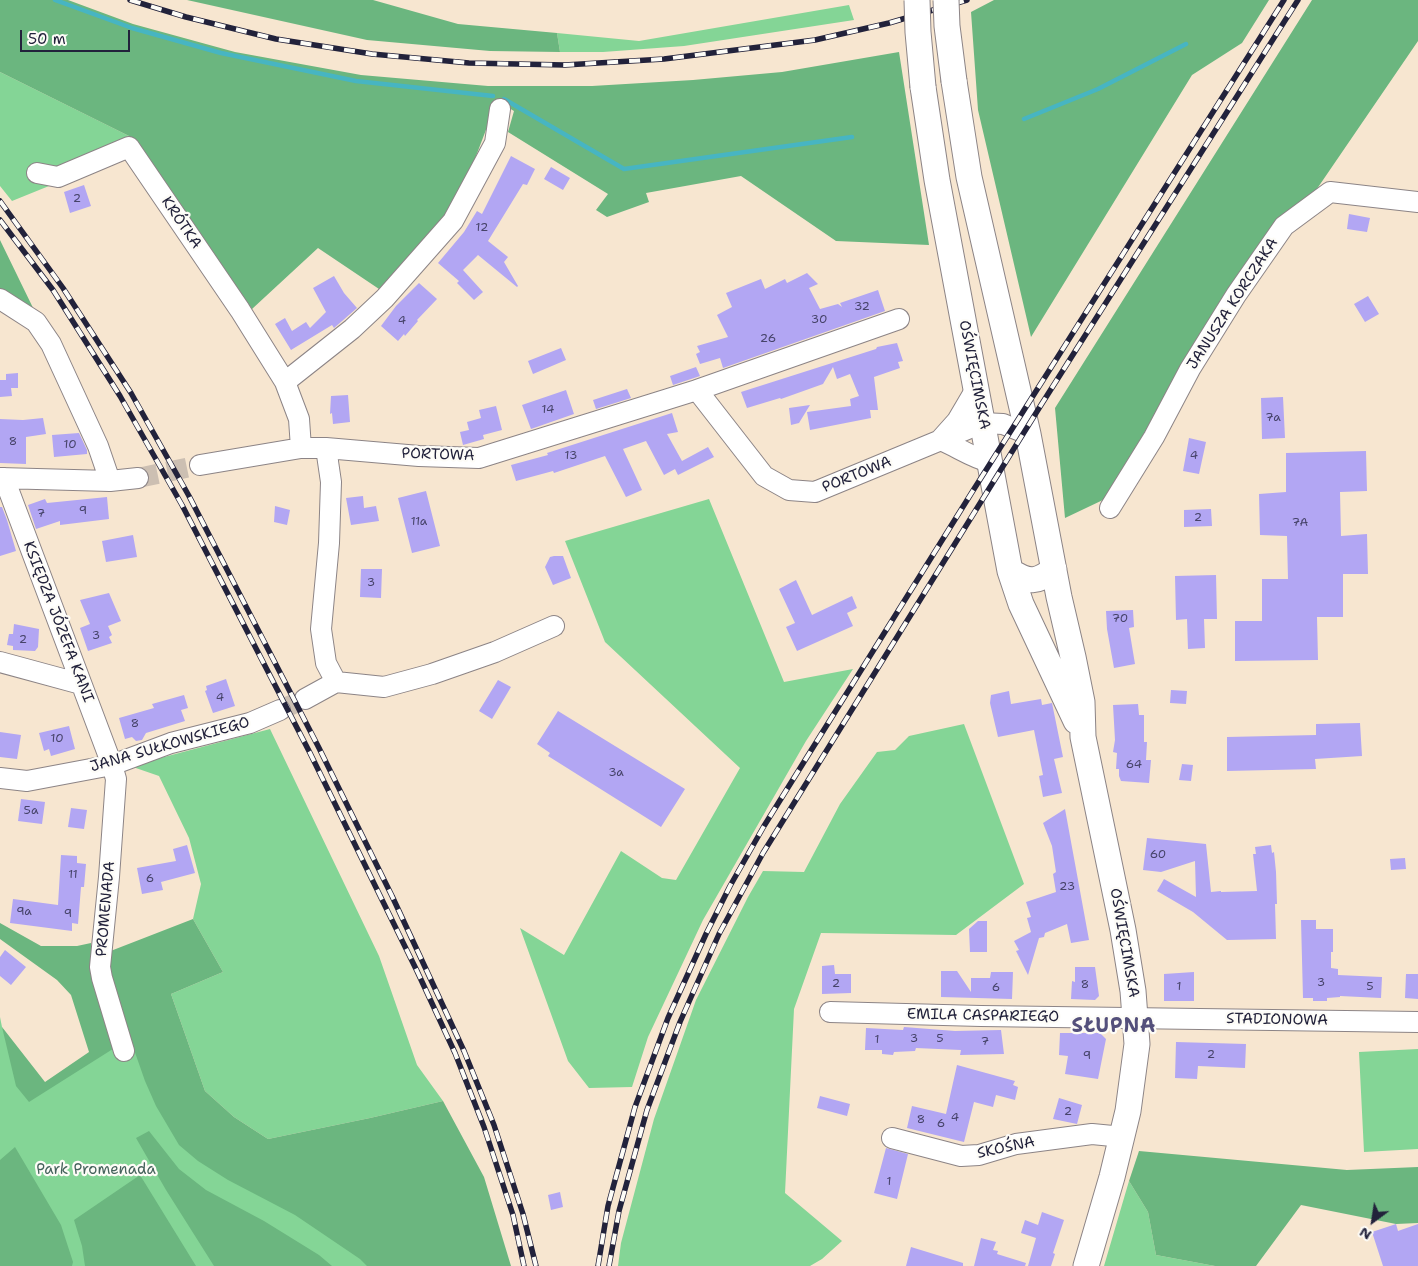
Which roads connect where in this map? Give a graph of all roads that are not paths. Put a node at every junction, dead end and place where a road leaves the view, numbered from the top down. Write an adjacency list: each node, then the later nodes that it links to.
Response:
1 (917, 0): 9 (main road, OŚWIĘCIMSKA, bridge)
2 (946, 0): 12 (main road, OŚWIĘCIMSKA, bridge)
3 (500, 108): 8 (street)
4 (37, 173): 8 (street, KRÓTKA)
5 (1418, 202): 21 (street, JANUSZA KORCZAKA)
6 (0, 299): 20 (street)
7 (900, 319): 10 (street, PORTOWA)
8 (285, 382): 14 (street)
9 (977, 387): 11 (main road, OŚWIĘCIMSKA); 13 (street, PORTOWA)
10 (697, 390): 13 (street, PORTOWA); 15 (street, PORTOWA)
11 (982, 423): 12 (street); 13 (street, PORTOWA); 16 (main road, OŚWIĘCIMSKA)
12 (1028, 434): 22 (main road, OŚWIĘCIMSKA)
13 (940, 440): 16 (street)
14 (301, 448): 15 (street, PORTOWA); 17 (street, PORTOWA)
15 (326, 448): 26 (street)
16 (990, 462): 23 (main road, OŚWIĘCIMSKA)
17 (200, 464)
18 (2, 478): 20 (street); 27 (street, KSIĘDZA JÓZEFA KANI)
19 (138, 478): 20 (street)
20 (110, 481)
21 (1110, 508)
22 (1054, 569): 23 (main road); 30 (main road, OŚWIĘCIMSKA)
23 (1010, 571): 30 (main road, OŚWIĘCIMSKA)
24 (554, 626): 26 (street)
25 (0, 662): 27 (street)
26 (336, 682): 28 (street)
27 (81, 684): 31 (street, KSIĘDZA JÓZEFA KANI)
28 (305, 699)
29 (280, 710): 31 (street, JANA SUŁKOWSKIEGO)
30 (1083, 737): 34 (main road, OŚWIĘCIMSKA)
31 (112, 765): 32 (street, JANA SUŁKOWSKIEGO); 36 (street, PROMENADA)
32 (0, 778)
33 (830, 1012): 34 (street, EMILA CASPARIEGO)
34 (1136, 1019): 35 (street, STADIONOWA); 37 (main road, OŚWIĘCIMSKA)
35 (1418, 1022)
36 (124, 1051)
37 (1122, 1137): 38 (street, SKOŚNA); 39 (main road, OŚWIĘCIMSKA)
38 (892, 1138)
39 (1086, 1266)

